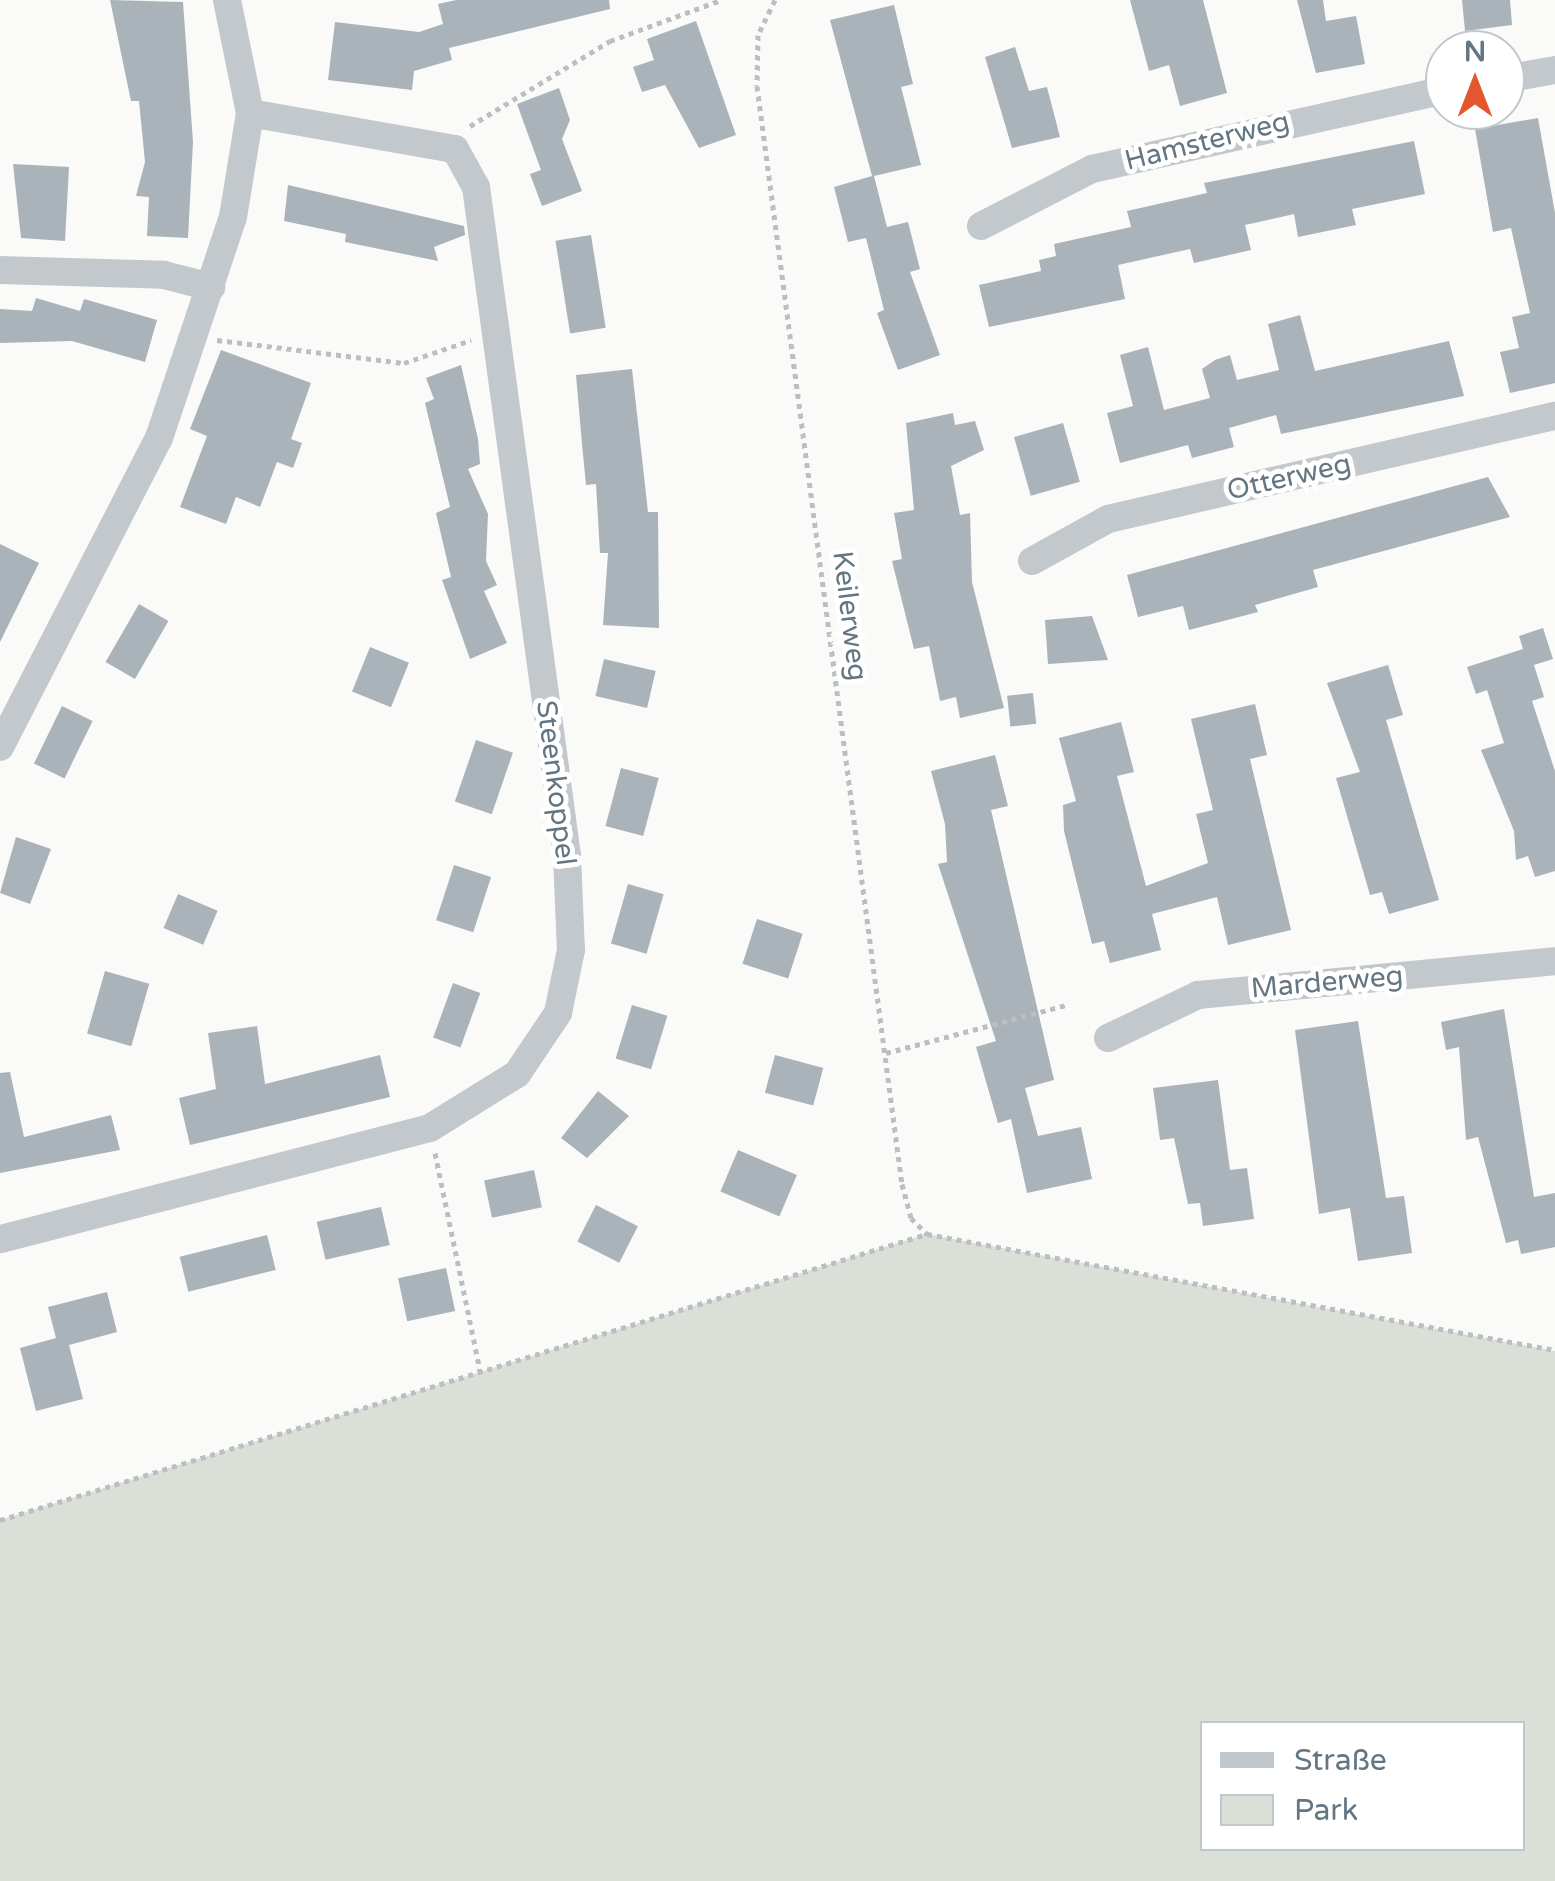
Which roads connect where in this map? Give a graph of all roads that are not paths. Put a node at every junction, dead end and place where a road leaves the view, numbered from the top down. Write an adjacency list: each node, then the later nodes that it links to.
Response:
1 (227, 0): 5 (street)
2 (1555, 70): 3 (street)
3 (1525, 75)
4 (1425, 94): 6 (street, Hamsterweg)
5 (250, 113): 8 (street); 14 (street, Steenkoppel)
6 (981, 226)
7 (0, 270): 8 (street)
8 (211, 287): 11 (street)
9 (1555, 416): 10 (street, Otterweg)
10 (1032, 561)
11 (0, 747)
12 (1555, 961): 13 (street, Marderweg)
13 (1108, 1038)
14 (0, 1239)

